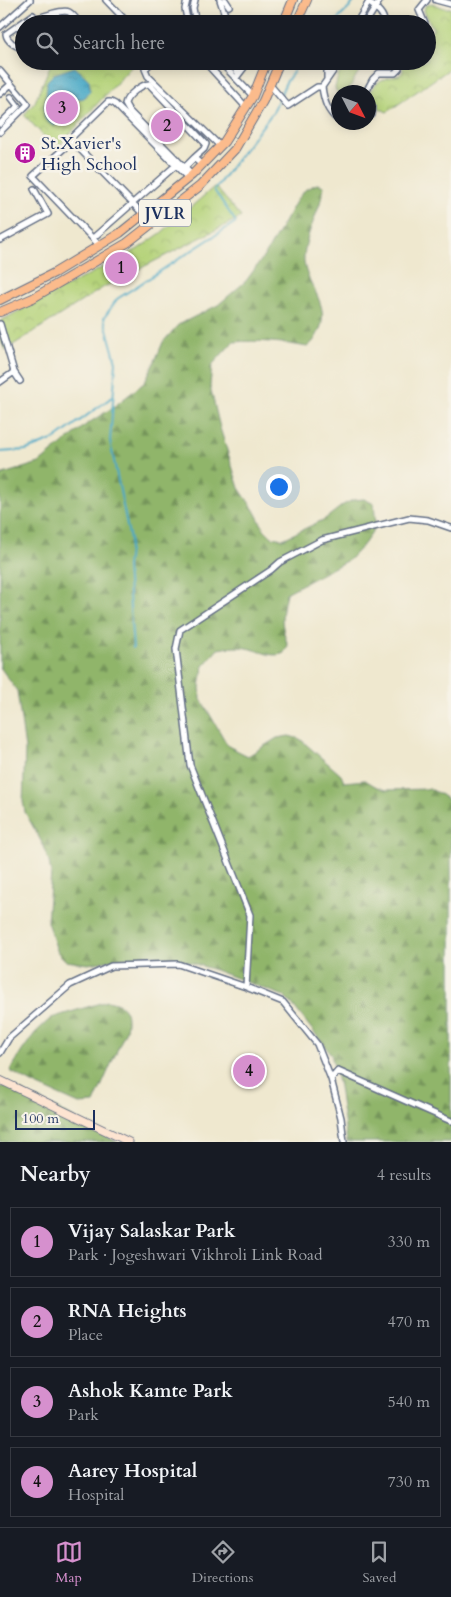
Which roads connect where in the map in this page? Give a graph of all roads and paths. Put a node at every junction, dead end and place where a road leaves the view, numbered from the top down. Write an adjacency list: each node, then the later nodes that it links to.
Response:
1 (29, 0): 14 (street)
2 (106, 0): 20 (street)
3 (187, 0): 21 (street)
4 (195, 0): 22 (street)
5 (220, 0): 23 (street)
6 (225, 0): 15 (street)
7 (293, 0): 24 (main road)
8 (306, 0): 25 (main road)
9 (380, 0): 16 (street)
10 (427, 0): 29 (street)
11 (436, 0): 13 (street)
12 (370, 2): 16 (street); 26 (street)
13 (451, 4)
14 (24, 6): 17 (street); 31 (street)
15 (230, 6)
16 (376, 8): 27 (street); 28 (street)
17 (32, 15)
18 (44, 15): 19 (street)
19 (71, 15)
20 (120, 15)
21 (186, 15)
22 (194, 15)
23 (224, 15)
24 (287, 15)
25 (300, 15)
26 (362, 15)
27 (371, 15)
28 (382, 15)
29 (421, 15)
30 (15, 27): 32 (street)
31 (0, 28)
32 (15, 45)
33 (145, 70): 60 (street)
34 (212, 70): 53 (street)
35 (230, 70): 44 (street)
36 (233, 70): 44 (street)
37 (242, 70): 44 (street)
38 (263, 70): 51 (main road, JVLR)
39 (276, 70): 47 (main road, JVLR)
40 (328, 70): 45 (street)
41 (334, 70): 45 (street)
42 (398, 70): 48 (street)
43 (0, 71): 46 (street)
44 (237, 76): 51 (street)
45 (327, 80): 49 (street)
46 (11, 84): 50 (street); 58 (street)
47 (270, 85): 49 (street); 73 (main road, JVLR)
48 (370, 85)
49 (322, 87): 54 (street)
50 (0, 94)
51 (253, 96): 53 (main road, JVLR)
52 (11, 97): 57 (street)
53 (246, 108): 60 (main road, JVLR)
54 (328, 110): 55 (street); 56 (street)
55 (331, 111)
56 (331, 114)
57 (0, 124)
58 (0, 132)
59 (72, 141): 63 (street); 67 (street); 69 (street)
60 (220, 146): 62 (main road, JVLR)
61 (194, 158): 62 (street); 64 (street); 64 (street)
62 (202, 165): 65 (main road, JVLR)
63 (175, 166): 65 (street); 67 (street)
64 (184, 168): 65 (street)
65 (190, 177): 68 (main road, JVLR)
66 (34, 189): 70 (street)
67 (131, 203): 68 (street); 69 (street)
68 (143, 214): 71 (main road, JVLR)
69 (93, 238): 71 (street)
70 (0, 240)
71 (99, 245): 72 (main road, JVLR)
72 (0, 300)
73 (0, 312)
74 (0, 324): 75 (street)
75 (14, 372): 76 (street); 77 (street)
76 (20, 381)
77 (0, 382)
78 (451, 528): 79 (street)
79 (246, 987): 80 (street); 81 (street)
80 (0, 1053)
81 (332, 1078): 83 (street); 85 (street)
82 (0, 1080): 84 (main road)
83 (451, 1121)
84 (129, 1142)
85 (344, 1142)

